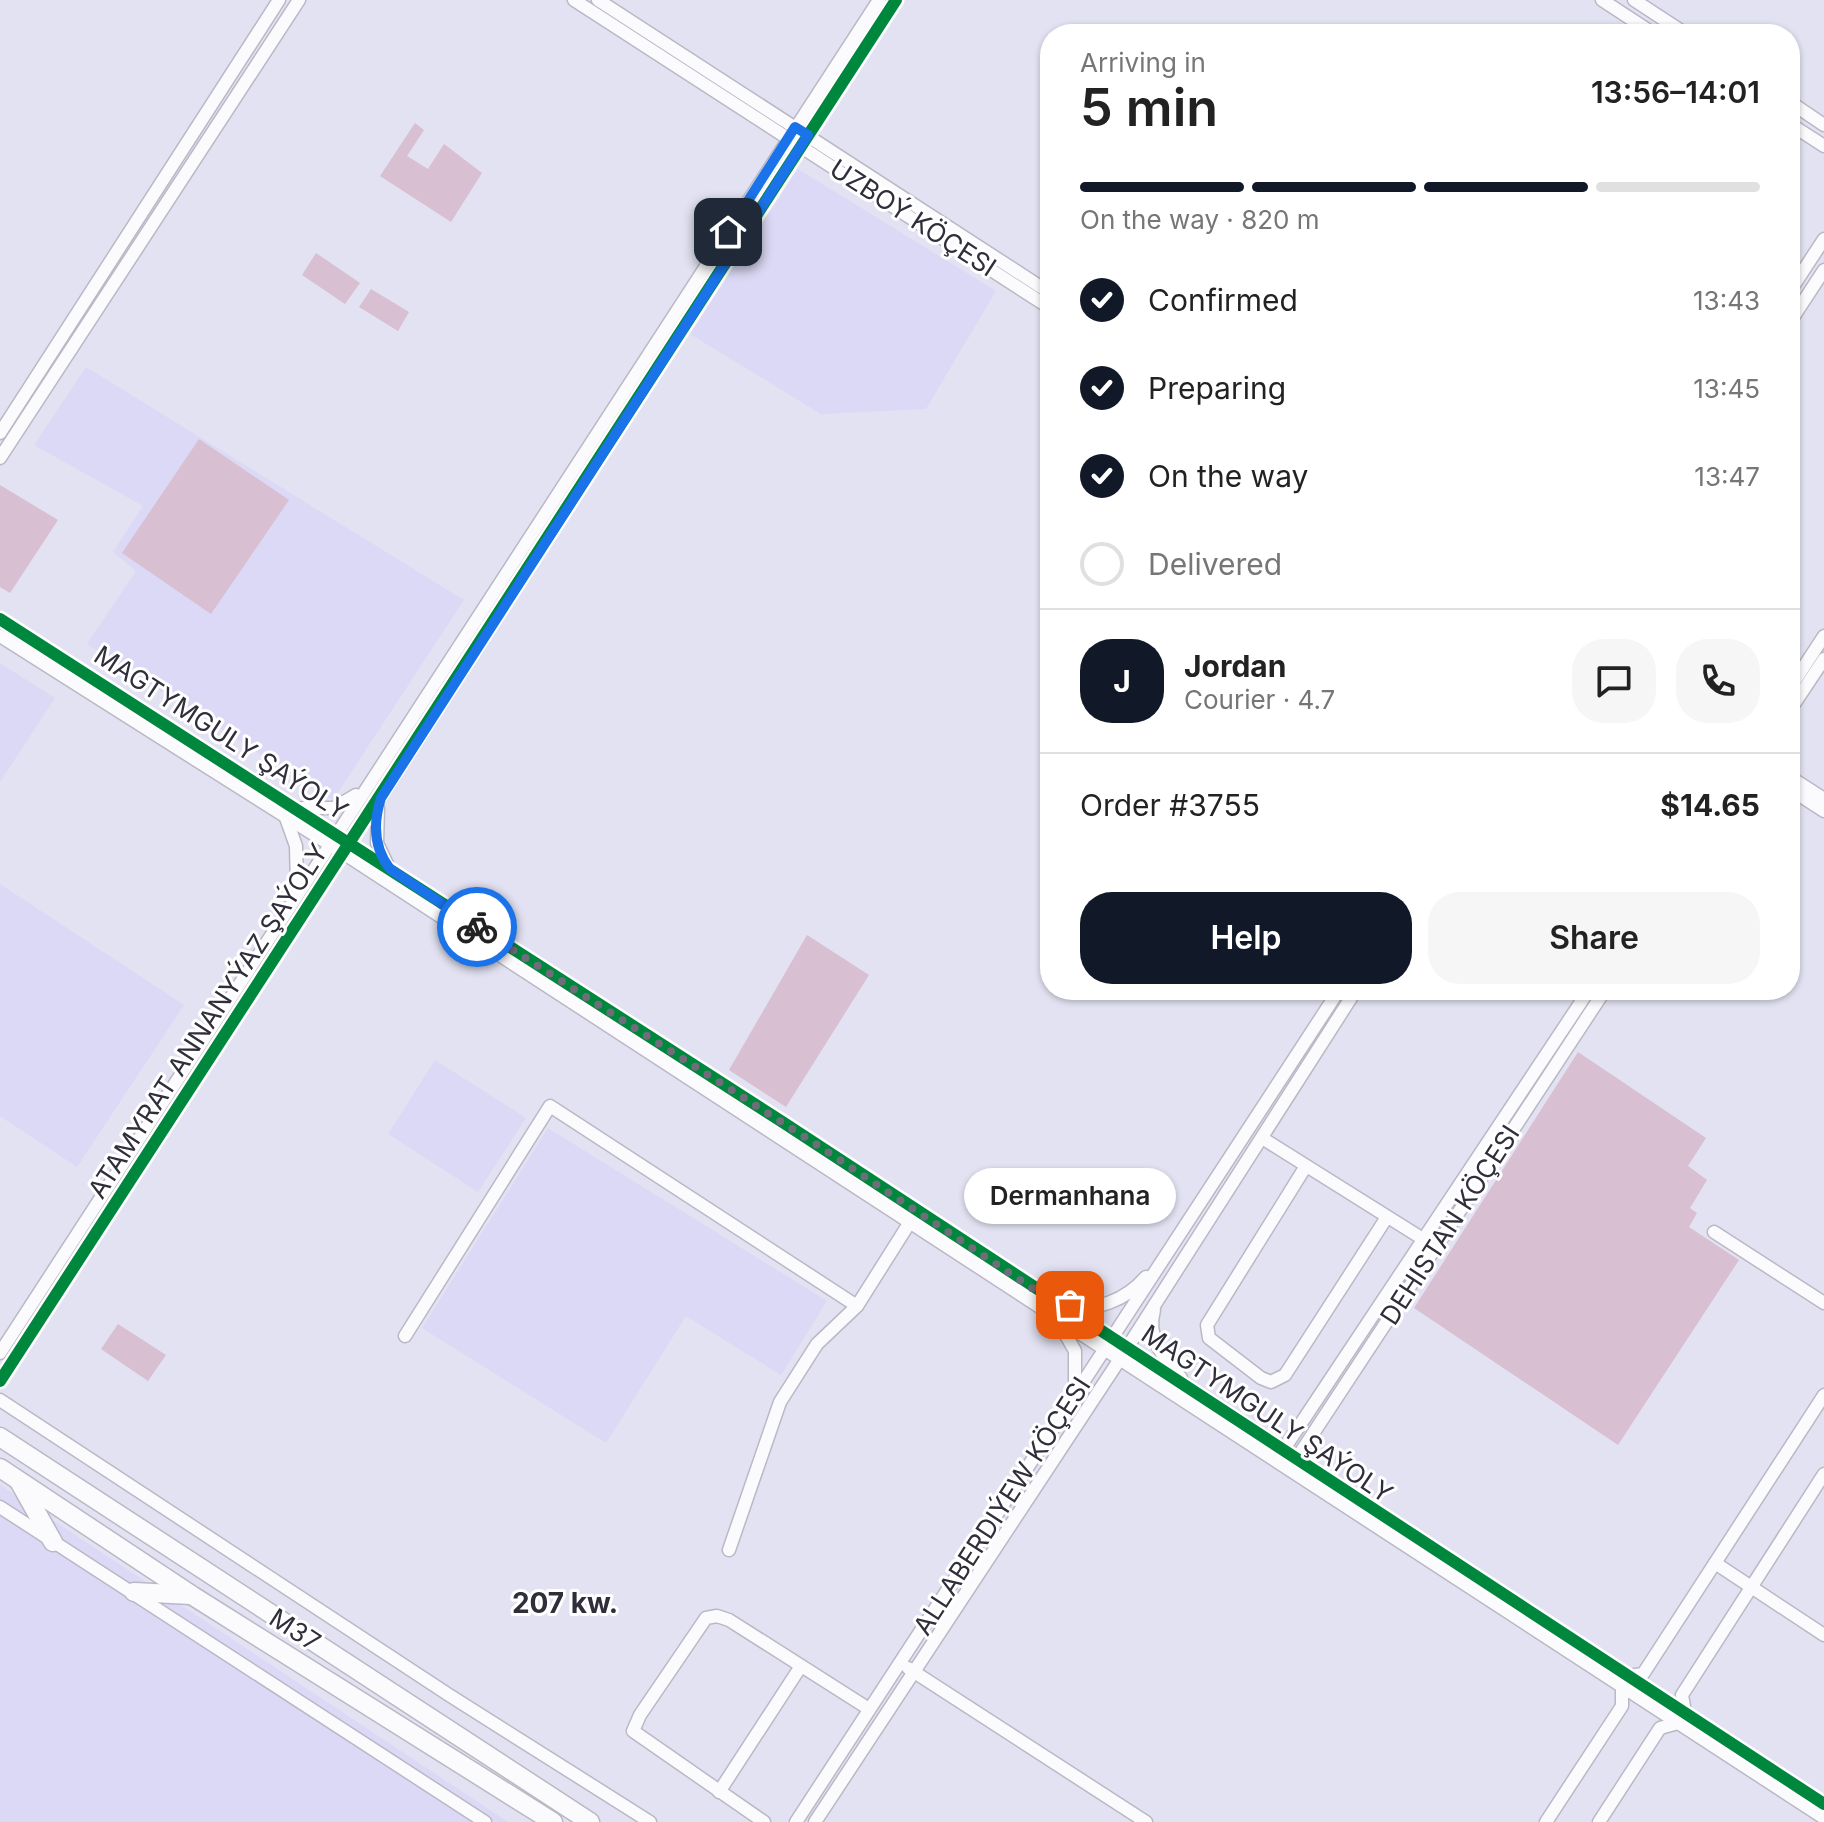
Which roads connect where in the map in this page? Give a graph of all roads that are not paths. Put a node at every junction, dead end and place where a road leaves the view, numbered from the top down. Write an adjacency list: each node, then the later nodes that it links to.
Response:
1 (279, 0): 23 (street)
2 (299, 0): 24 (street)
3 (574, 0): 14 (street, UZBOÝ KÖÇESI)
4 (598, 0): 14 (street, UZBOÝ KÖÇESI)
5 (879, 0): 14 (street, ATAMYRAT ANNANYÝAZ ŞAÝOLY)
6 (896, 0): 15 (street, ATAMYRAT ANNANYÝAZ ŞAÝOLY)
7 (1602, 0): 9 (street)
8 (1634, 0): 10 (street)
9 (1639, 24)
10 (1671, 24)
11 (1800, 109): 12 (street)
12 (1824, 125)
13 (1800, 130): 16 (street)
14 (792, 132): 15 (street, UZBOÝ KÖÇESI); 32 (street, ATAMYRAT ANNANYÝAZ ŞAÝOLY)
15 (805, 140): 20 (street, UZBOÝ KÖÇESI); 21 (street, UZBOÝ KÖÇESI); 34 (street, ATAMYRAT ANNANYÝAZ ŞAÝOLY)
16 (1824, 146)
17 (1824, 239): 19 (street)
18 (1824, 270): 22 (street)
19 (1800, 276)
20 (1040, 287)
21 (1040, 301)
22 (1800, 307)
23 (0, 433)
24 (0, 458)
25 (0, 619): 36 (street, MAGTYMGULY ŞAÝOLY)
26 (0, 636): 38 (street, MAGTYMGULY ŞAÝOLY)
27 (1824, 636): 29 (street)
28 (1824, 659): 30 (street)
29 (1800, 673)
30 (1800, 695)
31 (1800, 783): 35 (street)
32 (367, 785): 36 (street); 39 (street, ATAMYRAT ANNANYÝAZ ŞAÝOLY)
33 (1800, 795): 37 (street)
34 (381, 798): 41 (street, ATAMYRAT ANNANYÝAZ ŞAÝOLY); 42 (street)
35 (1824, 799)
36 (297, 808): 39 (street, MAGTYMGULY ŞAÝOLY)
37 (1824, 811)
38 (286, 818): 40 (street, MAGTYMGULY ŞAÝOLY); 43 (street)
39 (336, 832): 40 (street, ATAMYRAT ANNANYÝAZ ŞAÝOLY); 41 (street, MAGTYMGULY ŞAÝOLY)
40 (328, 844): 41 (street, MAGTYMGULY ŞAÝOLY); 43 (street, ATAMYRAT ANNANYÝAZ ŞAÝOLY)
41 (347, 848): 42 (street, MAGTYMGULY ŞAÝOLY); 51 (street, MAGTYMGULY ŞAÝOLY); 65 (street, ATAMYRAT ANNANYÝAZ ŞAÝOLY)
42 (390, 869): 55 (street, MAGTYMGULY ŞAÝOLY)
43 (296, 893): 63 (street, ATAMYRAT ANNANYÝAZ ŞAÝOLY)
44 (1332, 1000): 54 (street, ALLABERDIÝEW KÖÇESI)
45 (1350, 1000): 48 (street, ALLABERDIÝEW KÖÇESI)
46 (1582, 1000): 53 (street, DEHISTAN KÖÇESI)
47 (1598, 1000): 72 (street, DEHISTAN KÖÇESI)
48 (1262, 1138): 49 (street); 56 (street, ALLABERDIÝEW KÖÇESI)
49 (1306, 1166): 50 (street); 50 (street)
50 (1387, 1217): 53 (street)
51 (910, 1222): 58 (street); 59 (street, MAGTYMGULY ŞAÝOLY)
52 (1714, 1232): 57 (street)
53 (1423, 1239): 71 (street, DEHISTAN KÖÇESI)
54 (1168, 1250): 55 (street); 61 (street, ALLABERDIÝEW KÖÇESI)
55 (1047, 1298): 61 (street, MAGTYMGULY ŞAÝOLY)
56 (1157, 1302): 64 (street, ALLABERDIÝEW KÖÇESI); 67 (street)
57 (1824, 1303)
58 (857, 1306): 60 (street); 78 (street)
59 (1053, 1316): 62 (street, MAGTYMGULY ŞAÝOLY); 68 (street)
60 (405, 1336)
61 (1113, 1338): 62 (street, ALLABERDIÝEW KÖÇESI); 64 (street, MAGTYMGULY ŞAÝOLY)
62 (1105, 1350): 64 (street, MAGTYMGULY ŞAÝOLY); 68 (street, ALLABERDIÝEW KÖÇESI)
63 (0, 1353)
64 (1124, 1353): 67 (street, MAGTYMGULY ŞAÝOLY); 86 (street, ALLABERDIÝEW KÖÇESI); 87 (street, MAGTYMGULY ŞAÝOLY)
65 (0, 1381)
66 (1824, 1395): 79 (street)
67 (1201, 1397): 71 (street, MAGTYMGULY ŞAÝOLY)
68 (1073, 1398): 84 (street, ALLABERDIÝEW KÖÇESI)
69 (0, 1400): 96 (street)
70 (0, 1437): 95 (highway, M37 / M37)
71 (1282, 1452): 72 (street, MAGTYMGULY ŞAÝOLY)
72 (1295, 1461): 87 (street, MAGTYMGULY ŞAÝOLY)
73 (0, 1468): 75 (highway, M37 / M37)
74 (1824, 1474): 80 (street)
75 (19, 1480): 77 (highway); 82 (highway, M37 / M37)
76 (0, 1507): 77 (street)
77 (53, 1542): 81 (street)
78 (729, 1550)
79 (1715, 1563): 80 (street); 87 (street)
80 (1750, 1587): 83 (street); 89 (street)
81 (134, 1592): 82 (highway); 93 (street)
82 (193, 1596): 94 (highway, M37 / M37)
83 (1824, 1635)
84 (899, 1662): 86 (street); 88 (street, ALLABERDIÝEW KÖÇESI)
85 (801, 1666): 88 (street); 90 (street); 90 (street)
86 (914, 1672): 99 (street, ALLABERDIÝEW KÖÇESI); 100 (street)
87 (1625, 1680): 89 (street, MAGTYMGULY ŞAÝOLY); 101 (street)
88 (869, 1709): 98 (street, ALLABERDIÝEW KÖÇESI)
89 (1682, 1718): 91 (street, MAGTYMGULY ŞAÝOLY); 92 (street, MAGTYMGULY ŞAÝOLY); 102 (street)
90 (719, 1792): 97 (street)
91 (1824, 1804)
92 (1824, 1818)
93 (485, 1822)
94 (553, 1822)
95 (590, 1822)
96 (650, 1822)
97 (764, 1822)
98 (796, 1822)
99 (815, 1822)
100 (1146, 1822)
101 (1546, 1822)
102 (1599, 1822)

